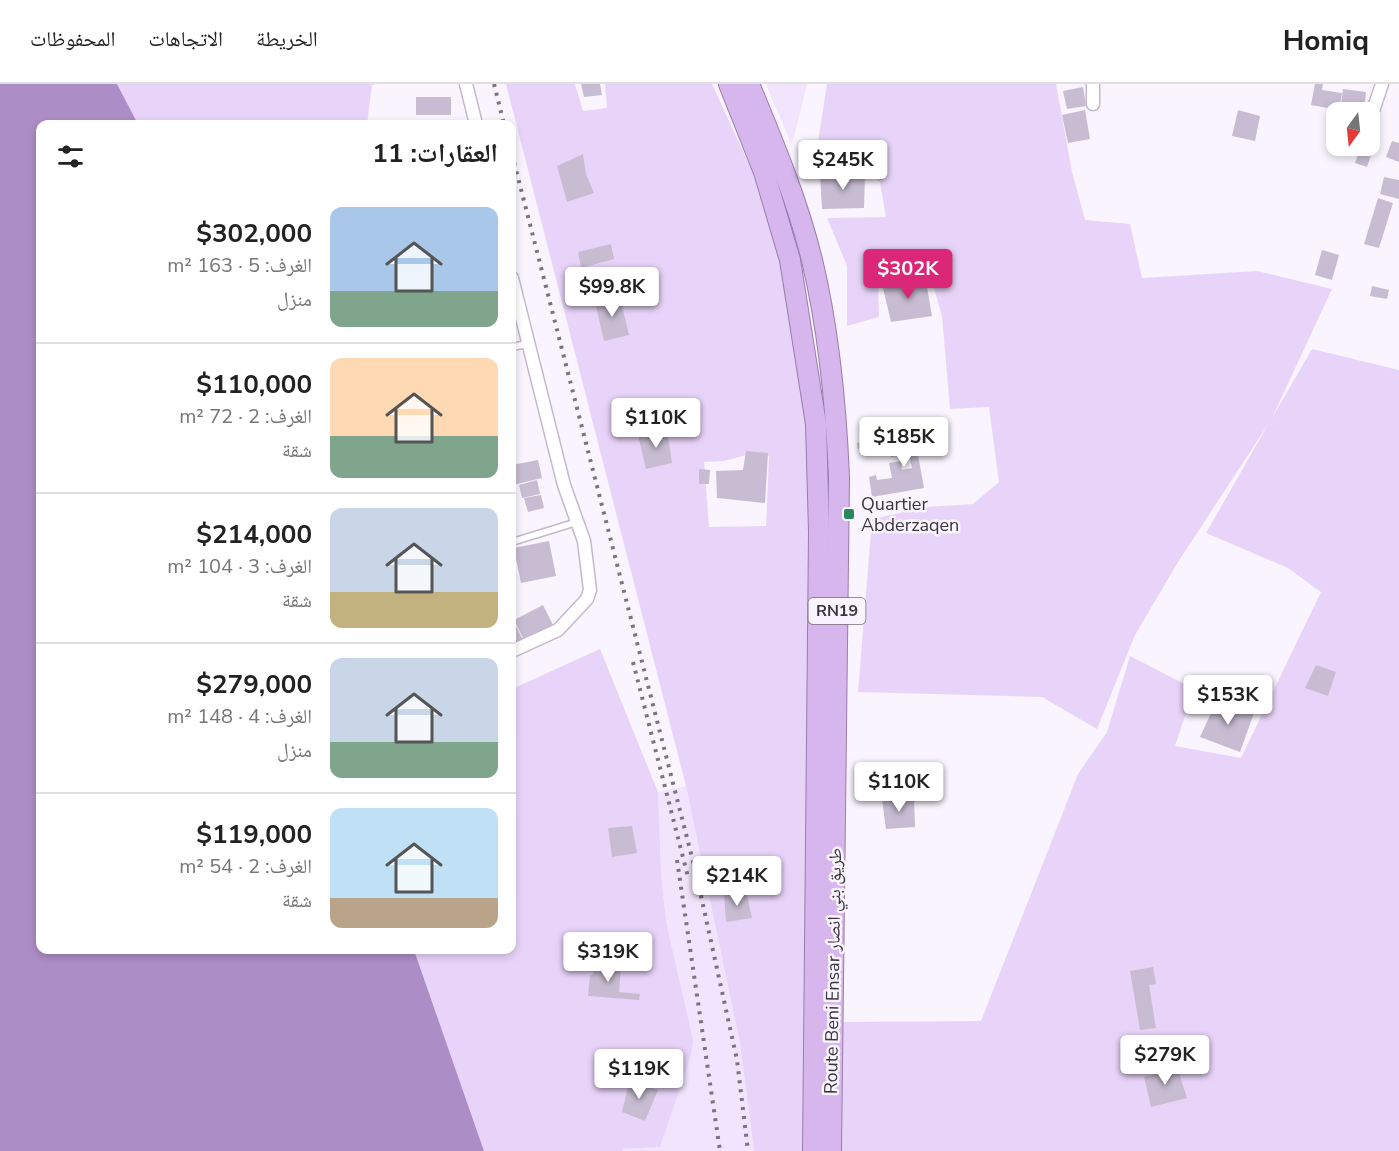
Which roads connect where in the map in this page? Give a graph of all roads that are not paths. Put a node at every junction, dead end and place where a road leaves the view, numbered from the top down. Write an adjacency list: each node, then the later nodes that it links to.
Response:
1 (466, 84): 8 (street)
2 (729, 84): 15 (highway, Route Beni Ensar طريق بني انصار / RN19)
3 (749, 84): 16 (highway, Route Beni Ensar طريق بني انصار / RN19)
4 (1093, 84): 7 (street)
5 (1382, 84): 6 (street)
6 (1376, 102)
7 (1093, 104)
8 (475, 120)
9 (516, 296): 10 (street)
10 (527, 344): 11 (lane); 12 (street)
11 (516, 346)
12 (577, 522): 13 (lane); 14 (street)
13 (516, 541)
14 (516, 649)
15 (813, 1151)
16 (831, 1151)

